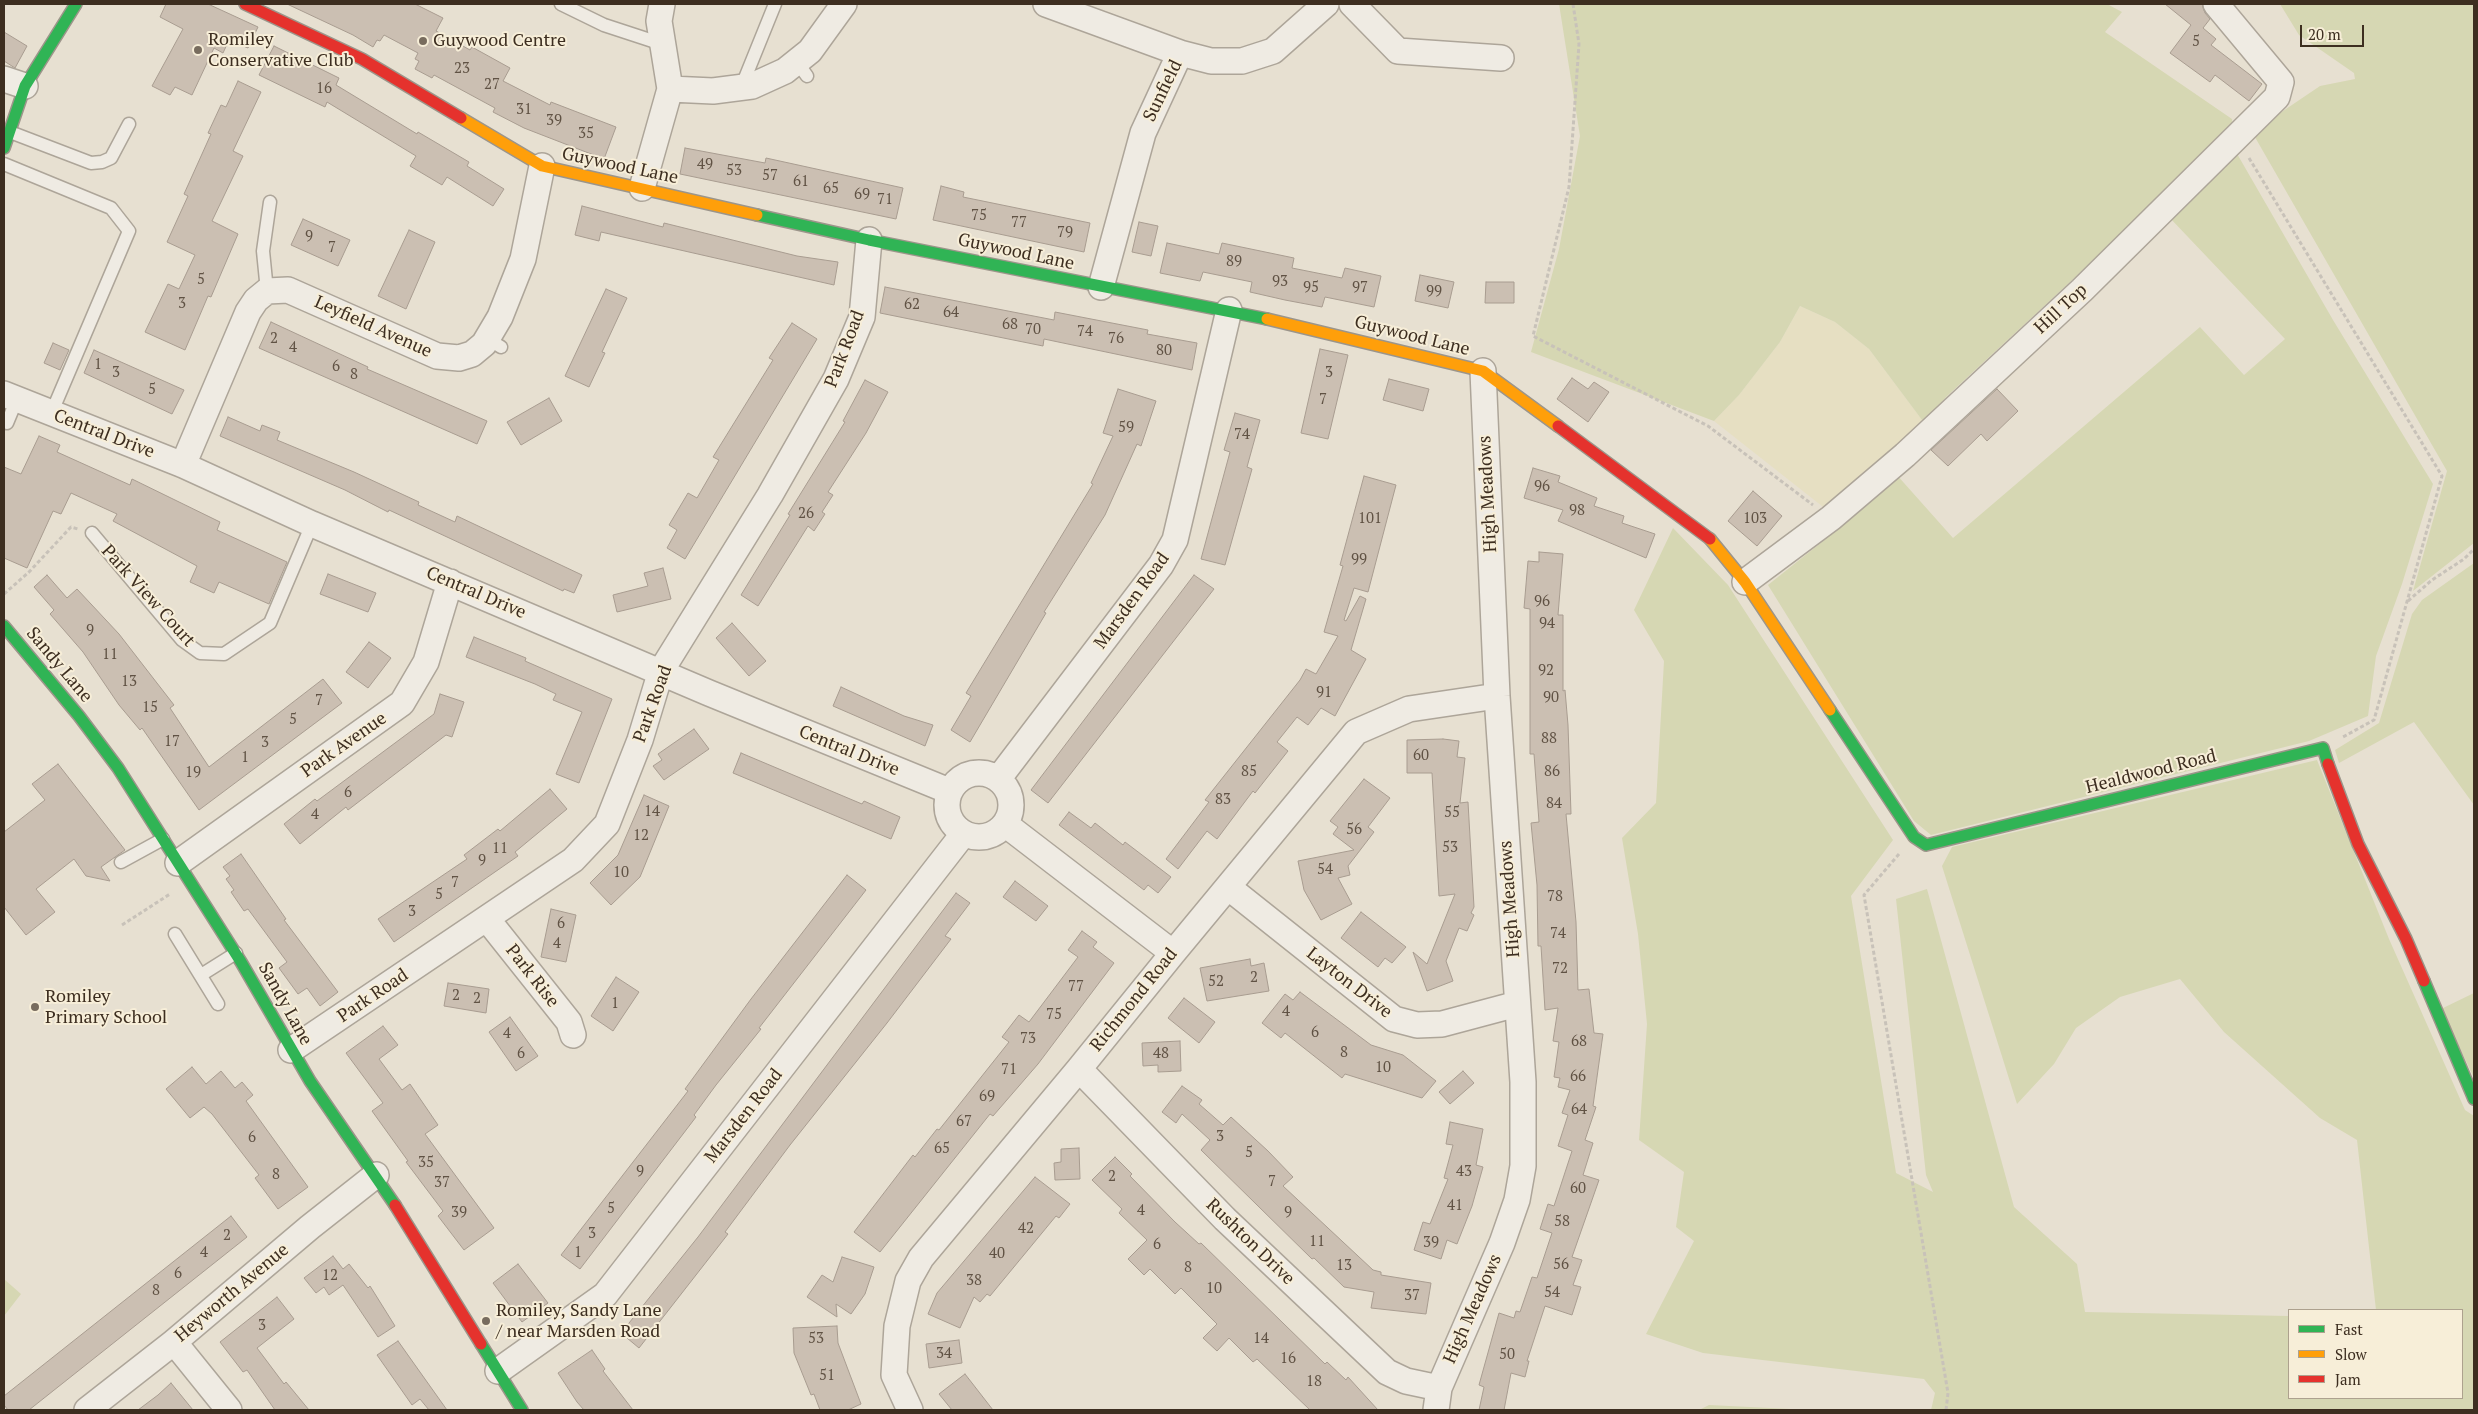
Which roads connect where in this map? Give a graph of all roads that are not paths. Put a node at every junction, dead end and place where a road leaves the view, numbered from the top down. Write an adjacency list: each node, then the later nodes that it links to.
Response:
1 (76, 4): 14 (street)
2 (245, 4): 21 (street, Guywood Lane)
3 (561, 4): 11 (lane)
4 (662, 4): 11 (street)
5 (775, 4): 15 (lane)
6 (844, 4): 15 (street)
7 (1046, 4): 12 (street)
8 (1326, 4): 12 (street, Sunfield)
9 (1352, 4): 13 (street)
10 (2216, 4): 36 (street, Hill Top)
11 (662, 44): 16 (street)
12 (1180, 53): 25 (street, Sunfield)
13 (1500, 58)
14 (14, 82): 18 (street)
15 (741, 88): 16 (street)
16 (670, 90): 22 (street)
17 (129, 124): 18 (lane)
18 (10, 132): 19 (street)
19 (4, 148)
20 (4, 164): 30 (lane)
21 (542, 166): 22 (street, Guywood Lane); 26 (street, Leyfield Avenue)
22 (642, 188): 24 (street, Guywood Lane)
23 (270, 202): 26 (lane)
24 (869, 240): 25 (street, Guywood Lane); 38 (street, Park Road)
25 (1102, 287): 27 (street, Guywood Lane)
26 (267, 292): 32 (street)
27 (1229, 310): 28 (street, Guywood Lane); 40 (street, Marsden Road)
28 (1483, 371): 36 (street, Guywood Lane); 39 (street, High Meadows)
29 (10, 397): 30 (street, Central Drive); 31 (lane)
30 (51, 414): 32 (street, Central Drive)
31 (8, 423)
32 (182, 465): 33 (street, Central Drive)
33 (312, 524): 34 (lane, Park View Court); 35 (street, Central Drive)
34 (92, 533)
35 (450, 582): 38 (street, Central Drive); 46 (street, Park Avenue)
36 (1745, 582): 58 (street, Healdwood Road)
37 (4, 626): 44 (street, Sandy Lane)
38 (661, 671): 41 (street, Central Drive); 48 (street, Park Road)
39 (1497, 696): 47 (street, Richmond Road); 54 (street, High Meadows)
40 (999, 778): 41 (street); 42 (street)
41 (949, 791): 43 (street)
42 (1005, 824): 43 (street); 50 (street)
43 (964, 833): 61 (street, Marsden Road)
44 (163, 839): 45 (lane); 46 (street, Sandy Lane)
45 (122, 862)
46 (184, 872): 51 (street, Sandy Lane)
47 (1228, 887): 50 (street, Richmond Road); 54 (street, Layton Drive)
48 (488, 919): 55 (street, Park Rise); 56 (street, Park Road)
49 (175, 934): 52 (lane)
50 (1173, 952): 57 (street, Richmond Road)
51 (236, 953): 52 (lane); 56 (street, Sandy Lane)
52 (201, 975): 53 (lane)
53 (218, 1004)
54 (1517, 1004): 62 (street, High Meadows)
55 (573, 1035)
56 (291, 1050): 59 (street, Sandy Lane)
57 (1079, 1069): 62 (street, Rushton Drive); 66 (street, Richmond Road)
58 (2474, 1099)
59 (376, 1175): 60 (street, Heyworth Avenue); 61 (street, Sandy Lane)
60 (174, 1342): 63 (street, Heyworth Avenue); 64 (street)
61 (498, 1372): 65 (street, Sandy Lane)
62 (1438, 1399)
63 (87, 1410)
64 (229, 1410)
65 (522, 1410)
66 (910, 1410)

